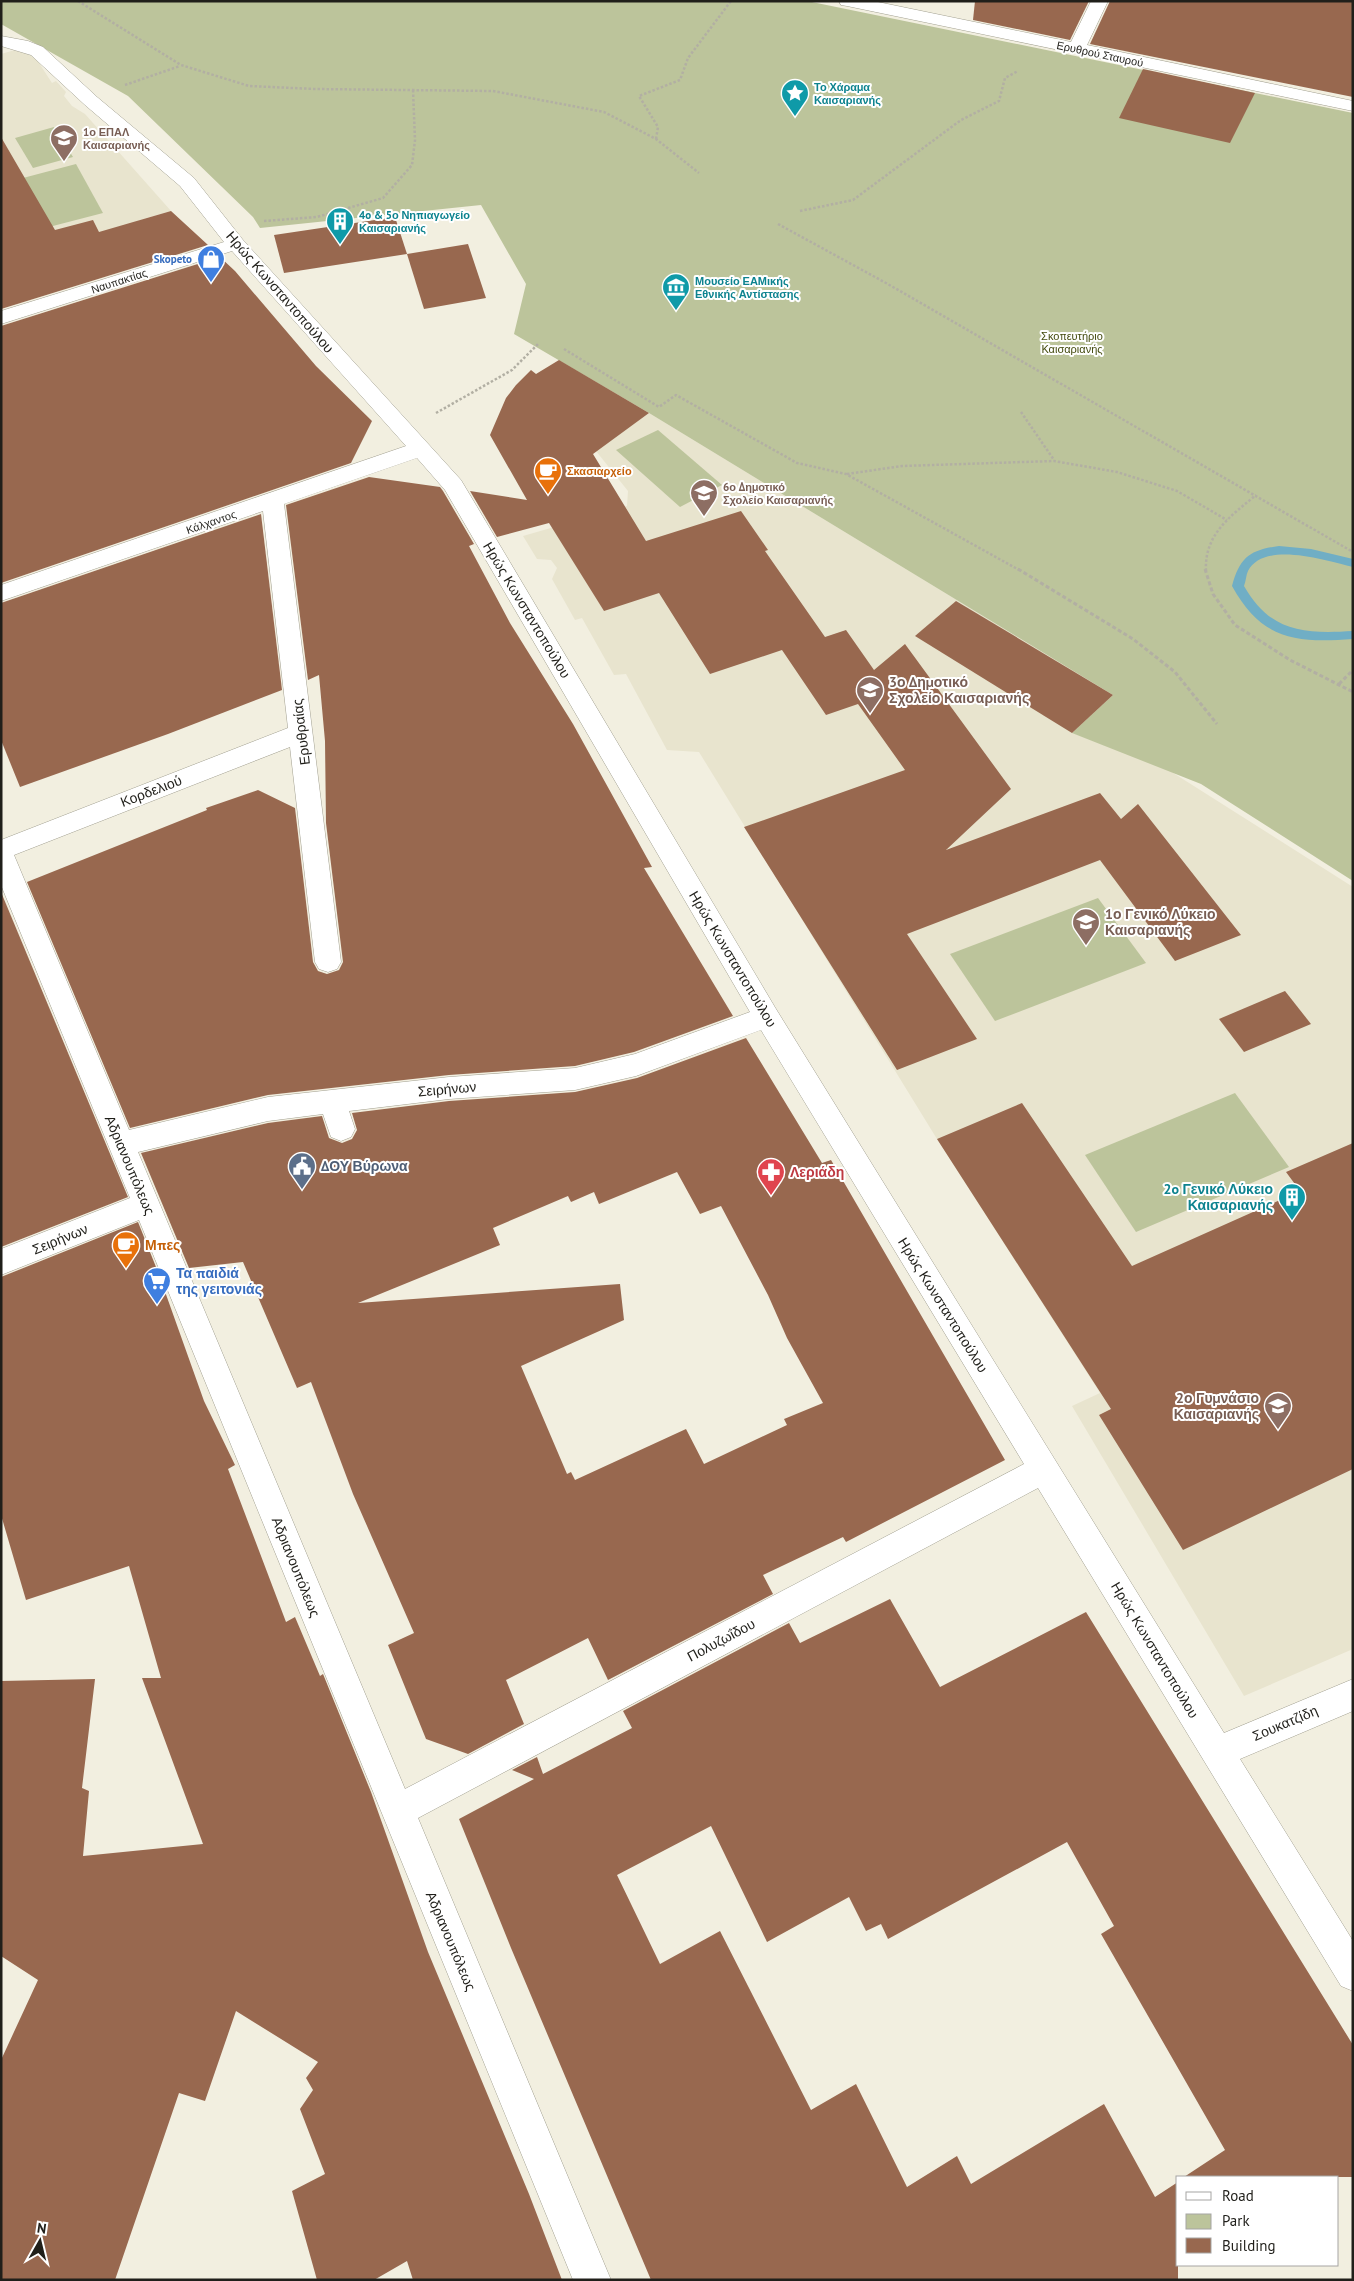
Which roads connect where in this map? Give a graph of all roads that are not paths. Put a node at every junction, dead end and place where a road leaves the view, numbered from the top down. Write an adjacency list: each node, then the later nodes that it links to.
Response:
1 (847, 1): 4 (street, Ερυθρού Σταυρού)
2 (1100, 1): 4 (street)
3 (1, 41): 6 (street, Ηρώς Κωνσταντοπούλου)
4 (1076, 49): 5 (street, Ερυθρού Σταυρού)
5 (1353, 106)
6 (236, 244): 7 (street, Ναυπακτίας); 8 (street, Ηρώς Κωνσταντοπούλου)
7 (1, 318)
8 (412, 440): 9 (street, Κάλχαντος); 14 (street, Ηρώς Κωνσταντοπούλου)
9 (273, 501): 10 (street, Κάλχαντος); 11 (street, Ερυθραίας)
10 (1, 593)
11 (301, 733): 12 (street, Κορδελιού); 13 (street, Ερυθραίας)
12 (1, 852): 17 (street, Αδριανουπόλεως)
13 (328, 962)
14 (767, 1017): 15 (street, Σειρήνων); 20 (street, Ηρώς Κωνσταντοπούλου)
15 (333, 1101): 16 (street); 17 (street, Σειρήνων)
16 (341, 1128)
17 (122, 1144): 18 (street, Αδριανουπόλεως)
18 (147, 1204): 19 (street, Σειρήνων); 23 (street, Αδριανουπόλεως)
19 (1, 1262)
20 (1044, 1469): 22 (street, Ηρώς Κωνσταντοπούλου); 23 (street, Πολυζωΐδου)
21 (1353, 1694): 22 (street, Σουκατζίδη)
22 (1217, 1752): 24 (street, Ηρώς Κωνσταντοπούλου)
23 (397, 1811): 25 (street, Αδριανουπόλεως)
24 (1353, 1974)
25 (592, 2280)

